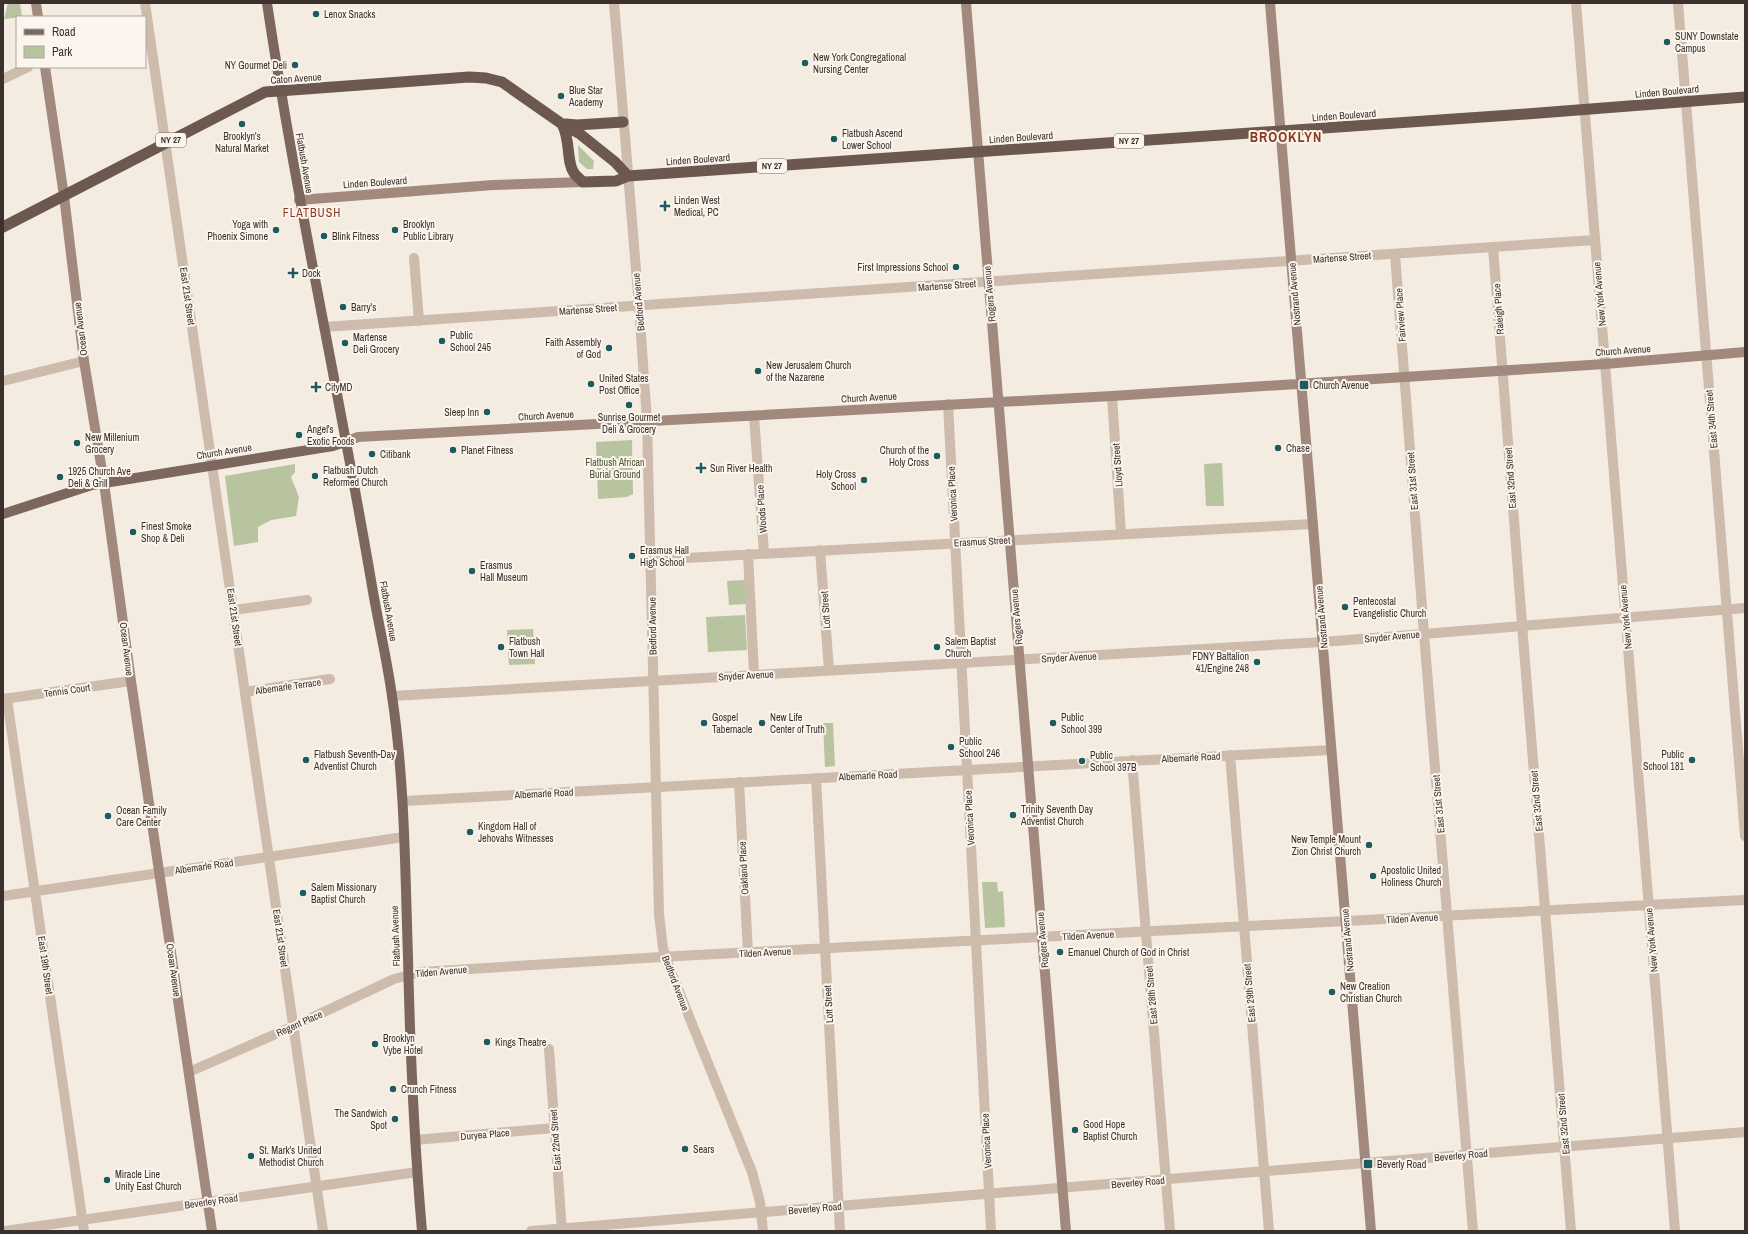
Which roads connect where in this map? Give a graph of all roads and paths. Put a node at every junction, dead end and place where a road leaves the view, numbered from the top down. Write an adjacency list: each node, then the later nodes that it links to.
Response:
1 (36, 3): 9 (main road)
2 (145, 3): 20 (street, East 21st Street)
3 (267, 3): 13 (main road, Flatbush Avenue)
4 (614, 3): 17 (street, Bedford Avenue)
5 (966, 3): 21 (main road, Rogers Avenue)
6 (1270, 3): 19 (main road, Nostrand Avenue)
7 (1576, 3): 16 (street, New York Avenue)
8 (1678, 3): 15 (street, East 34th Street)
9 (38, 16)
10 (26, 68): 12 (street)
11 (45, 68): 24 (main road, Ocean Avenue)
12 (3, 79)
13 (280, 91): 18 (highway, Caton Avenue / NY 27); 20 (highway, Caton Avenue / NY 27); 25 (main road, Flatbush Avenue)
14 (1745, 97): 15 (highway, Linden Boulevard / NY 27)
15 (1685, 102): 16 (highway, Linden Boulevard / NY 27); 37 (street, East 34th Street)
16 (1584, 110): 19 (highway, Linden Boulevard / NY 27); 27 (street, New York Avenue)
17 (623, 122): 18 (highway); 22 (street, Bedford Avenue)
18 (562, 124): 22 (highway, Caton Avenue / NY 27); 23 (highway)
19 (1281, 131): 21 (highway, Linden Boulevard / NY 27); 31 (main road, Nostrand Avenue)
20 (166, 143): 24 (highway, Caton Avenue / NY 27); 50 (street, East 21st Street)
21 (978, 152): 22 (highway, Linden Boulevard / NY 27); 32 (main road, Rogers Avenue)
22 (628, 176): 23 (highway, Linden Boulevard / NY 27); 33 (street, Bedford Avenue)
23 (583, 182): 25 (main road, Linden Boulevard)
24 (64, 196): 26 (highway, Caton Avenue / NY 27); 38 (main road, Ocean Avenue)
25 (299, 200): 35 (main road, Flatbush Avenue)
26 (3, 226)
27 (1594, 240): 28 (street, Martense Street); 39 (street, New York Avenue)
28 (1493, 247): 29 (street, Martense Street); 40 (street, Raleigh Place)
29 (1395, 254): 31 (street, Martense Street); 41 (street, Fairview Place)
30 (414, 258): 34 (street)
31 (1291, 261): 32 (street, Martense Street); 43 (main road, Nostrand Avenue)
32 (988, 282): 33 (street, Martense Street); 45 (main road, Rogers Avenue)
33 (639, 306): 34 (street, Martense Street); 48 (street, Bedford Avenue)
34 (419, 321): 35 (street, Martense Street)
35 (324, 327): 49 (main road, Flatbush Avenue)
36 (1745, 352): 37 (main road, Church Avenue)
37 (1706, 356): 39 (main road, Church Avenue); 63 (street, East 34th Street)
38 (84, 361): 42 (street); 51 (main road, Ocean Avenue)
39 (1605, 364): 40 (main road, Church Avenue); 65 (street, New York Avenue)
40 (1502, 371): 41 (main road, Church Avenue); 66 (street, East 32nd Street)
41 (1404, 377): 43 (main road, Church Avenue); 67 (street, East 31st Street)
42 (3, 381)
43 (1302, 383): 44 (main road, Church Avenue); 53 (main road, Nostrand Avenue)
44 (1112, 396): 45 (main road, Church Avenue); 54 (street, Lloyd Street)
45 (998, 402): 46 (main road, Church Avenue); 55 (main road, Rogers Avenue)
46 (948, 404): 47 (main road, Church Avenue); 56 (street, Veronica Place)
47 (754, 416): 48 (main road, Church Avenue); 59 (street, Woods Place)
48 (647, 421): 49 (main road, Church Avenue); 60 (street, Bedford Avenue)
49 (345, 442): 50 (main road, Church Avenue); 77 (main road, Flatbush Avenue)
50 (212, 465): 51 (main road, Church Avenue); 64 (street, East 21st Street)
51 (104, 483): 52 (main road, Church Avenue); 74 (main road, Ocean Avenue)
52 (3, 514)
53 (1313, 524): 54 (street, Erasmus Street); 68 (main road, Nostrand Avenue)
54 (1121, 534): 55 (street, Erasmus Street)
55 (1009, 540): 56 (street, Erasmus Street); 69 (main road, Rogers Avenue)
56 (955, 543): 57 (street, Erasmus Street); 70 (street, Veronica Place)
57 (820, 550): 59 (street, Erasmus Street); 71 (street, Lott Street)
58 (748, 554): 59 (street, Erasmus Street); 60 (street, Erasmus Street); 72 (street)
59 (764, 554)
60 (650, 560): 75 (street, Bedford Avenue)
61 (307, 600): 64 (street)
62 (1745, 608): 63 (street, Snyder Avenue)
63 (1727, 609): 65 (street, Snyder Avenue); 88 (street, East 34th Street)
64 (234, 610): 76 (street, East 21st Street)
65 (1625, 618): 66 (street, Snyder Avenue); 95 (street, New York Avenue)
66 (1522, 626): 67 (street, Snyder Avenue); 96 (street, East 32nd Street)
67 (1424, 634): 68 (street, Snyder Avenue); 97 (street, East 31st Street)
68 (1323, 642): 69 (street, Snyder Avenue); 79 (main road, Nostrand Avenue)
69 (1019, 660): 70 (street, Snyder Avenue); 82 (main road, Rogers Avenue)
70 (961, 663): 71 (street, Snyder Avenue); 83 (street, Veronica Place)
71 (829, 670): 72 (street, Snyder Avenue)
72 (754, 674): 75 (street, Snyder Avenue)
73 (330, 679): 76 (street, Albemarle Terrace)
74 (131, 681): 78 (street, Tennis Court); 91 (main road, Ocean Avenue)
75 (653, 681): 77 (street, Snyder Avenue); 86 (street, Bedford Avenue)
76 (245, 692): 90 (street, East 21st Street)
77 (392, 696): 87 (main road, Flatbush Avenue)
78 (5, 699): 92 (street, East 19th Street)
79 (1332, 750): 80 (street, Albemarle Road); 98 (main road, Nostrand Avenue)
80 (1230, 755): 81 (street, Albemarle Road); 99 (street, East 29th Street)
81 (1132, 760): 82 (street, Albemarle Road); 100 (street, East 28th Street)
82 (1028, 766): 83 (street, Albemarle Road); 101 (main road, Rogers Avenue)
83 (967, 770): 84 (street, Albemarle Road); 102 (street, Veronica Place)
84 (816, 778): 85 (street, Albemarle Road); 103 (street, Lott Street)
85 (739, 782): 86 (street, Albemarle Road); 104 (street, Oakland Place)
86 (656, 787): 87 (street, Albemarle Road); 105 (street, Bedford Avenue)
87 (404, 801): 89 (main road, Flatbush Avenue)
88 (1745, 836)
89 (404, 837): 90 (street, Albemarle Road); 106 (main road, Flatbush Avenue)
90 (269, 857): 91 (street, Albemarle Road); 107 (street, East 21st Street)
91 (160, 872): 92 (street, Albemarle Road); 109 (main road, Ocean Avenue)
92 (36, 891): 93 (street, Albemarle Road); 126 (street, East 19th Street)
93 (3, 896)
94 (1745, 900): 95 (street, Tilden Avenue)
95 (1648, 906): 96 (street, Tilden Avenue); 112 (street, New York Avenue)
96 (1546, 911): 97 (street, Tilden Avenue); 114 (street, East 32nd Street)
97 (1448, 917): 98 (street, Tilden Avenue); 115 (street, East 31st Street)
98 (1345, 922): 99 (street, Tilden Avenue); 116 (main road, Nostrand Avenue)
99 (1244, 927): 100 (street, Tilden Avenue); 117 (street, East 29th Street)
100 (1146, 932): 101 (street, Tilden Avenue); 119 (street, East 28th Street)
101 (1042, 938): 102 (street, Tilden Avenue); 121 (main road, Rogers Avenue)
102 (976, 942): 103 (street, Tilden Avenue); 122 (street, Veronica Place)
103 (825, 949): 104 (street, Tilden Avenue); 124 (street, Lott Street)
104 (748, 953): 105 (street, Tilden Avenue)
105 (666, 957): 106 (street, Tilden Avenue); 125 (street, Bedford Avenue)
106 (408, 974): 107 (street, Regent Place); 113 (main road, Flatbush Avenue)
107 (294, 1026): 109 (street, Regent Place); 120 (street, East 21st Street)
108 (549, 1050): 110 (street, East 22nd Street)
109 (189, 1072): 123 (main road, Ocean Avenue)
110 (554, 1128): 113 (street, Duryea Place); 128 (street, East 22nd Street)
111 (1745, 1132): 112 (street, Beverley Road)
112 (1668, 1138): 114 (street, Beverley Road); 144 (street, New York Avenue)
113 (415, 1140): 118 (main road, Flatbush Avenue)
114 (1564, 1147): 115 (street, Beverley Road); 143 (street, East 32nd Street)
115 (1467, 1155): 116 (street, Beverley Road); 142 (street, East 31st Street)
116 (1365, 1163): 117 (street, Beverley Road); 141 (main road, Nostrand Avenue)
117 (1264, 1171): 119 (street, Beverley Road); 140 (street, East 29th Street)
118 (417, 1172): 120 (street, Beverley Road); 133 (main road, Flatbush Avenue)
119 (1166, 1179): 121 (street, Beverley Road); 139 (street, East 28th Street)
120 (317, 1186): 123 (street, Beverley Road); 132 (street, East 21st Street)
121 (1063, 1188): 122 (street, Beverley Road); 138 (main road, Rogers Avenue)
122 (989, 1194): 124 (street, Beverley Road); 137 (street, Veronica Place)
123 (208, 1202): 126 (street, Beverley Road); 131 (main road, Ocean Avenue)
124 (838, 1207): 125 (street, Beverley Road); 136 (street, Lott Street)
125 (761, 1213): 127 (street, Beverley Road); 135 (street, Bedford Avenue)
126 (83, 1220): 129 (street, Beverley Road); 130 (street, East 19th Street)
127 (660, 1225): 128 (street, Beverley Road)
128 (562, 1230): 134 (street, Beverley Road)
129 (5, 1231)
130 (84, 1231)
131 (212, 1231)
132 (323, 1231)
133 (422, 1231)
134 (531, 1231)
135 (763, 1231)
136 (840, 1231)
137 (991, 1231)
138 (1066, 1231)
139 (1170, 1231)
140 (1269, 1231)
141 (1371, 1231)
142 (1473, 1231)
143 (1571, 1231)
144 (1676, 1231)

